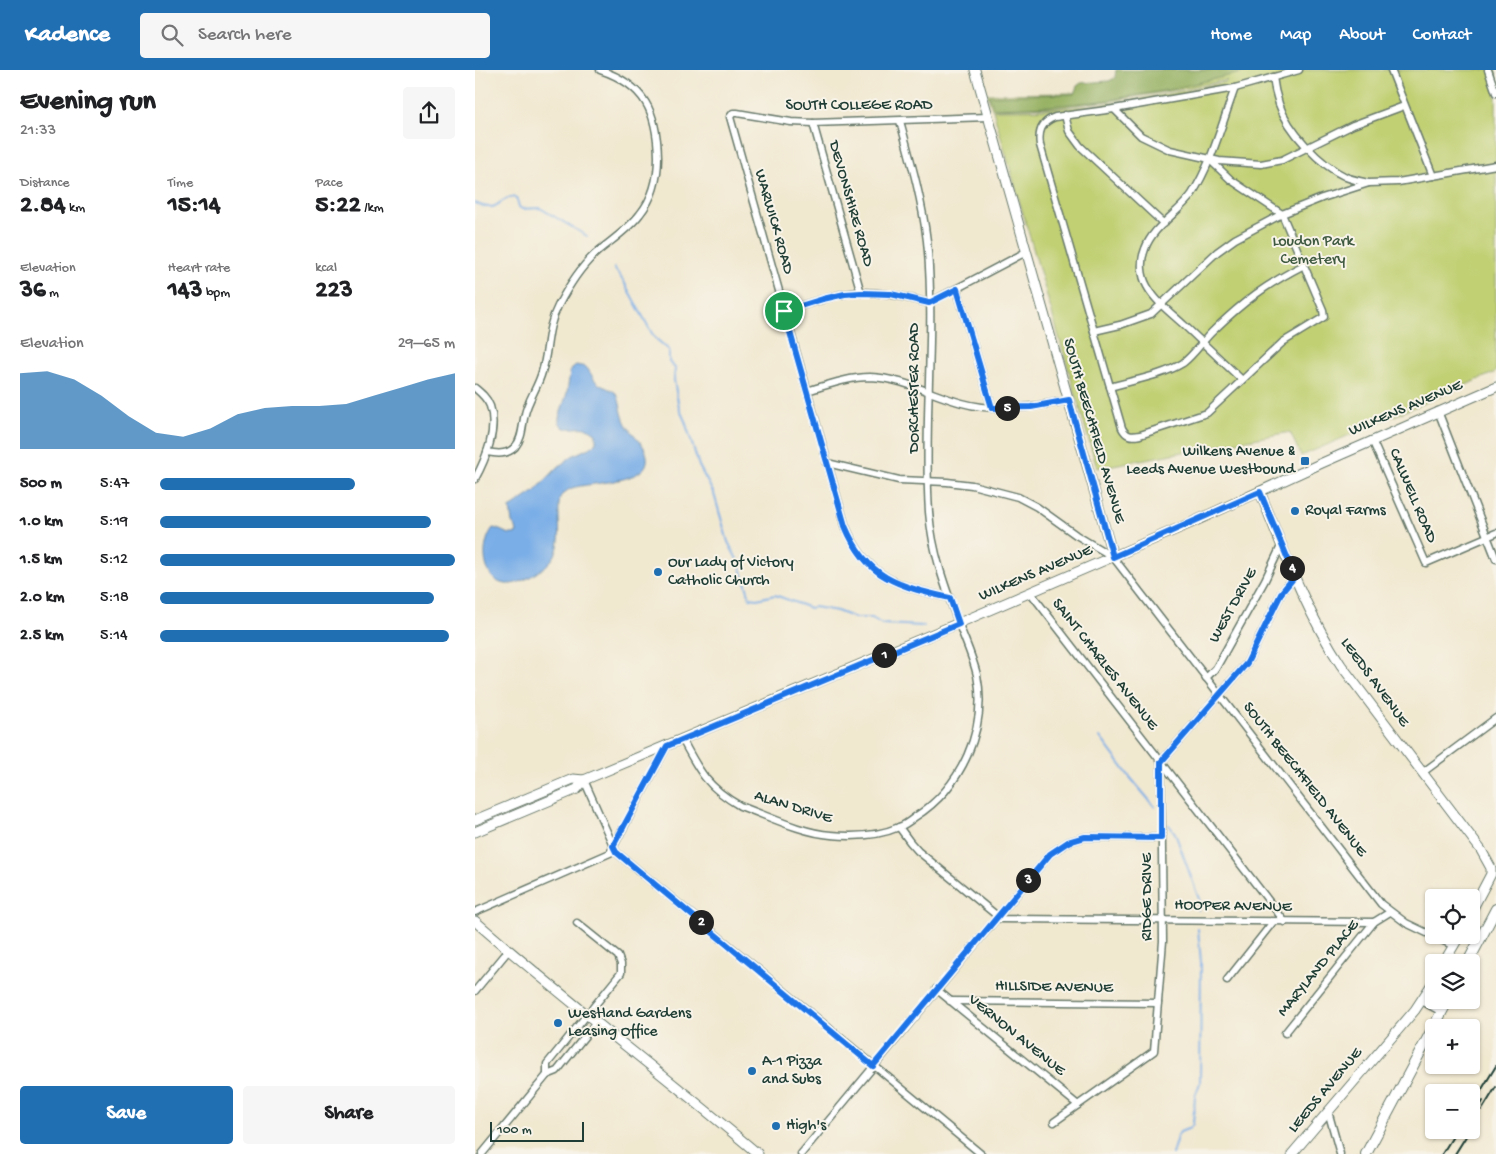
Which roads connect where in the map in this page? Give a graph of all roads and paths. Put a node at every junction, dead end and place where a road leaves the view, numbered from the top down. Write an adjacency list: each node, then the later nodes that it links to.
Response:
1 (600, 70): 42 (street)
2 (975, 70): 13 (street, SOUTH BEECHFIELD AVENUE)
3 (1299, 70): 6 (street)
4 (1391, 70): 9 (street)
5 (1488, 70): 8 (street)
6 (1273, 77): 7 (street); 16 (street)
7 (1235, 88): 10 (street); 17 (street)
8 (1496, 93)
9 (1404, 106): 16 (street); 19 (street)
10 (1114, 109): 12 (street); 17 (street)
11 (731, 114): 15 (street, SOUTH COLLEGE ROAD); 29 (street, WARWICK ROAD)
12 (1065, 115): 22 (street); 30 (street)
13 (988, 117): 14 (street, SOUTH COLLEGE ROAD); 23 (street, SOUTH BEECHFIELD AVENUE)
14 (900, 121): 15 (street, SOUTH COLLEGE ROAD); 27 (street, DORCHESTER ROAD)
15 (813, 123): 26 (street, DEVONSHIRE ROAD)
16 (1307, 147): 17 (street); 20 (street)
17 (1209, 159): 21 (street); 22 (street)
18 (1496, 165): 19 (street)
19 (1433, 176): 20 (street)
20 (1369, 183): 21 (street)
21 (1282, 214): 24 (street); 28 (street)
22 (1164, 224): 28 (street)
23 (1026, 252): 25 (street); 38 (street, SOUTH BEECHFIELD AVENUE)
24 (1304, 265): 31 (street); 32 (street)
25 (957, 289): 27 (street); 39 (street)
26 (861, 293): 27 (street); 29 (street)
27 (929, 303): 37 (street, DORCHESTER ROAD)
28 (1161, 304): 30 (street); 31 (street)
29 (784, 311): 36 (street, WARWICK ROAD)
30 (1094, 332): 33 (street)
31 (1202, 342): 32 (street); 33 (street)
32 (1242, 380): 33 (street)
33 (1110, 387)
34 (1496, 387): 40 (street, WILKENS AVENUE)
35 (475, 388): 42 (street)
36 (807, 392): 37 (street); 43 (street, WARWICK ROAD)
37 (928, 392): 39 (street); 45 (street, DORCHESTER ROAD)
38 (1069, 400): 39 (street); 50 (street, SOUTH BEECHFIELD AVENUE)
39 (992, 408)
40 (1438, 412): 41 (street, WILKENS AVENUE); 48 (street)
41 (1372, 440): 46 (street, WILKENS AVENUE); 48 (street, CALWELL ROAD)
42 (487, 452): 44 (street)
43 (827, 463): 45 (street); 54 (street, WARWICK ROAD)
44 (475, 479)
45 (928, 481): 50 (street); 54 (street, DORCHESTER ROAD)
46 (1260, 492): 49 (street, LEEDS AVENUE); 50 (street, WILKENS AVENUE)
47 (1496, 533): 48 (street)
48 (1487, 536): 51 (street)
49 (1282, 544): 52 (street, LEEDS AVENUE); 56 (street, WEST DRIVE)
50 (1113, 557): 53 (street, WILKENS AVENUE); 56 (street, SOUTH BEECHFIELD AVENUE)
51 (1496, 558)
52 (1295, 576): 57 (street); 62 (street, LEEDS AVENUE)
53 (1030, 592): 55 (street, WILKENS AVENUE); 61 (street, SAINT CHARLES AVENUE)
54 (950, 598): 55 (street, DORCHESTER ROAD)
55 (959, 624): 59 (street, WILKENS AVENUE); 65 (street, ALAN DRIVE)
56 (1206, 678): 57 (street, SOUTH BEECHFIELD AVENUE)
57 (1219, 695): 61 (street); 73 (street, SOUTH BEECHFIELD AVENUE)
58 (1496, 718): 62 (street)
59 (682, 739): 60 (street, WILKENS AVENUE); 65 (street, ALAN DRIVE)
60 (667, 746): 63 (street, WILKENS AVENUE); 68 (street)
61 (1161, 762): 67 (street, RIDGE DRIVE); 78 (street, SAINT CHARLES AVENUE)
62 (1422, 773): 69 (street, LEEDS AVENUE)
63 (584, 780): 64 (street, WILKENS AVENUE); 66 (street, WILKENS AVENUE); 68 (street)
64 (475, 820)
65 (899, 827): 74 (street)
66 (475, 832)
67 (1161, 838): 74 (street); 75 (street, RIDGE DRIVE)
68 (613, 846): 72 (street); 97 (street)
69 (1494, 875): 70 (street, LEEDS AVENUE)
70 (1480, 898)
71 (1496, 909): 84 (main road)
72 (475, 912)
73 (1390, 912): 79 (street); 81 (street, SOUTH BEECHFIELD AVENUE)
74 (997, 916): 75 (street, HOOPER AVENUE); 86 (street)
75 (1163, 920): 77 (street, HOOPER AVENUE); 91 (street, RIDGE DRIVE)
76 (475, 921): 82 (street)
77 (1273, 922): 78 (street, HOOPER AVENUE); 85 (street)
78 (1285, 922): 79 (street, HOOPER AVENUE)
79 (1374, 922): 96 (street, MARYLAND PLACE)
80 (577, 923): 94 (street)
81 (1454, 946): 83 (street)
82 (508, 951): 87 (street); 94 (street)
83 (1450, 954)
84 (1472, 954)
85 (1227, 980)
86 (936, 989): 89 (street, VERNON AVENUE); 97 (street)
87 (475, 991)
88 (1425, 996): 90 (street, LEEDS AVENUE)
89 (950, 1001): 91 (street, HILLSIDE AVENUE); 99 (street, VERNON AVENUE)
90 (1422, 1001): 93 (street); 100 (street, LEEDS AVENUE)
91 (1158, 1003): 99 (street, RIDGE DRIVE)
92 (1444, 1009): 93 (main road)
93 (1442, 1012): 108 (main road)
94 (588, 1014): 95 (street); 98 (street)
95 (597, 1021): 98 (street); 103 (street)
96 (1285, 1033)
97 (873, 1066): 104 (street); 105 (street)
98 (547, 1075): 102 (street)
99 (1078, 1105): 101 (street, RIDGE DRIVE)
100 (1328, 1111): 106 (street, LEEDS AVENUE); 107 (street)
101 (1054, 1122)
102 (482, 1154)
103 (758, 1154)
104 (801, 1154)
105 (981, 1154)
106 (1292, 1154)
107 (1340, 1154)
108 (1366, 1154)

